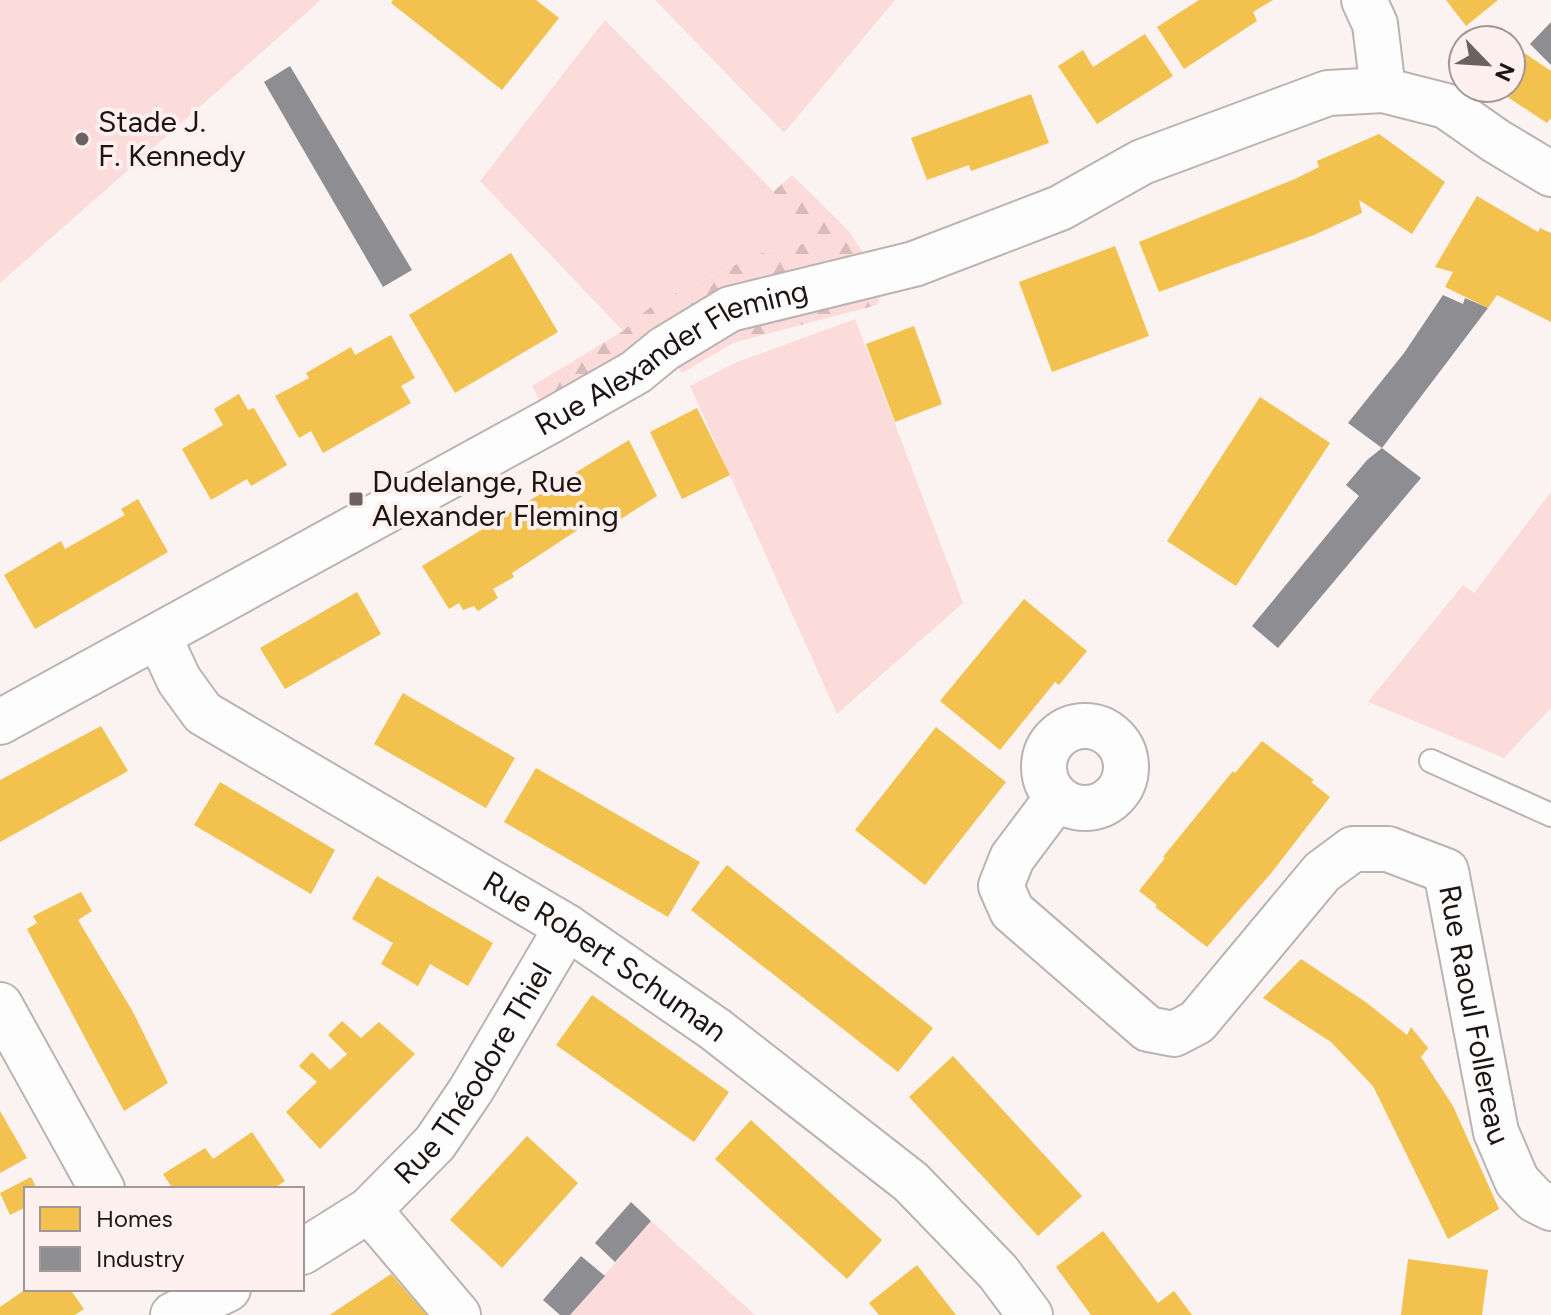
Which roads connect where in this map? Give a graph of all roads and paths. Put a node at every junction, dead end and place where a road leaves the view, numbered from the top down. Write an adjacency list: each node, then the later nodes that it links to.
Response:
1 (1364, 0): 2 (street)
2 (1383, 90): 3 (street, Rue Alexander Fleming); 4 (street, Rue Alexander Fleming)
3 (1551, 174)
4 (159, 637): 5 (street, Rue Alexander Fleming); 9 (street, Rue Robert Schuman)
5 (0, 722)
6 (1431, 761): 8 (lane)
7 (1057, 798): 12 (street, Rue Raoul Follereau)
8 (1551, 815)
9 (567, 927): 13 (street, Rue Théodore Thiel); 19 (street, Rue Robert Schuman)
10 (0, 1005): 11 (street)
11 (101, 1187)
12 (1551, 1208)
13 (369, 1210): 14 (street, Rue Théodore Thiel); 18 (street, Rue Théodore Thiel)
14 (304, 1251)
15 (158, 1291): 17 (street)
16 (224, 1291): 17 (street)
17 (172, 1315)
18 (458, 1315)
19 (1030, 1315)

